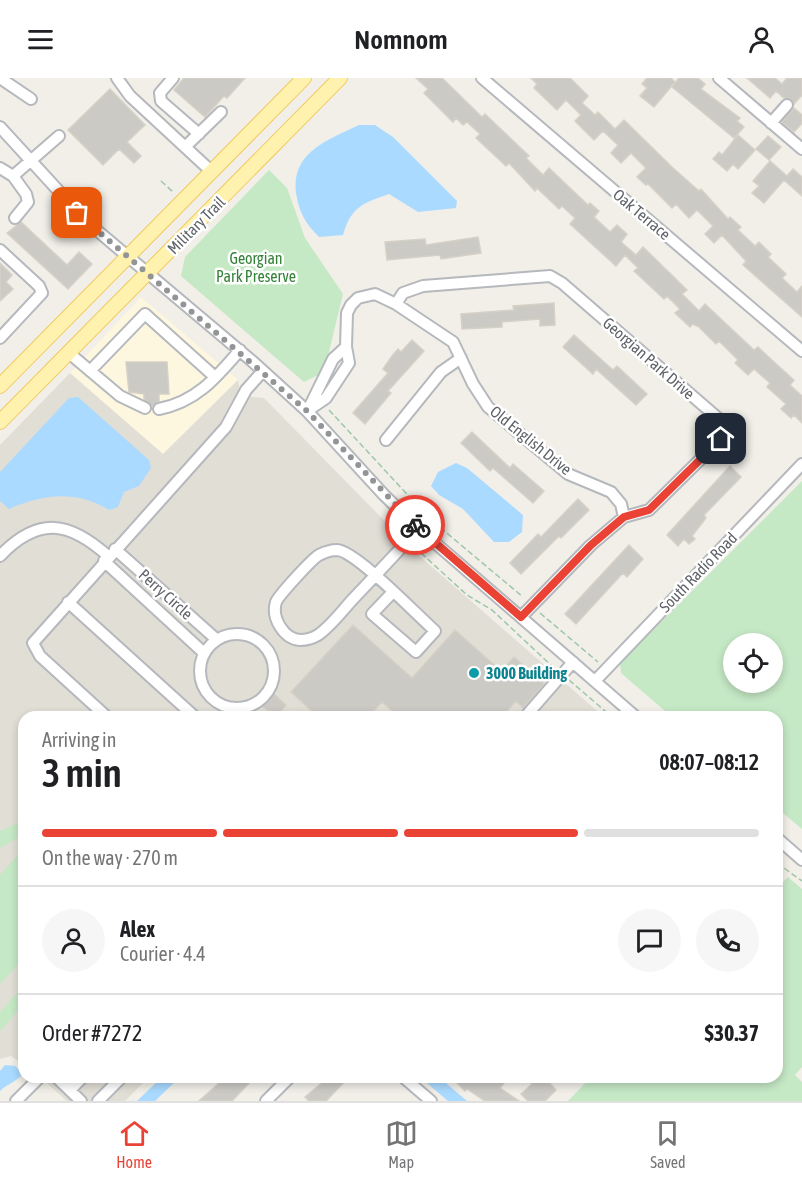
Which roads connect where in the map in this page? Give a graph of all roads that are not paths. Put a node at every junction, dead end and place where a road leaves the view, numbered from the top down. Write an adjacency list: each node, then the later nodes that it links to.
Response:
1 (0, 78): 8 (street)
2 (117, 78): 16 (street)
3 (173, 78): 13 (street)
4 (304, 78): 19 (main road, Military Trail)
5 (340, 78): 24 (main road, Military Trail)
6 (482, 78): 28 (street, Oak Terrace)
7 (724, 80): 11 (street)
8 (31, 99)
9 (787, 105): 11 (street)
10 (222, 112): 13 (street)
11 (771, 123): 15 (street)
12 (0, 127): 17 (street)
13 (199, 134): 16 (street)
14 (58, 136): 17 (street)
15 (800, 143)
16 (186, 147): 19 (street)
17 (30, 160): 20 (street); 23 (street)
18 (0, 168): 20 (street)
19 (212, 172): 23 (main road, Military Trail)
20 (13, 176): 21 (street)
21 (15, 218)
22 (0, 250): 26 (street)
23 (128, 258): 24 (street); 34 (main road, Military Trail)
24 (149, 272): 27 (street); 29 (main road, Military Trail)
25 (396, 304): 30 (street, Old English Drive); 37 (street); 41 (street, Georgian Park Drive)
26 (0, 338)
27 (240, 350): 32 (street); 33 (street)
28 (802, 351)
29 (69, 353): 31 (street); 38 (main road, Military Trail)
30 (462, 358): 39 (street); 41 (street, Old English Drive)
31 (90, 371): 33 (street); 35 (street)
32 (263, 371): 37 (street); 44 (street)
33 (215, 377): 36 (street)
34 (1, 383)
35 (145, 408)
36 (159, 409)
37 (307, 411): 42 (street)
38 (0, 422)
39 (386, 440)
40 (802, 464): 52 (street, South Radio Road)
41 (624, 517): 48 (street, Georgian Park Drive)
42 (419, 529): 45 (street); 48 (street)
43 (0, 556): 44 (street, Perry Circle)
44 (109, 556): 47 (street); 49 (street, Perry Circle); 50 (street, Perry Circle)
45 (375, 576): 45 (street); 46 (street)
46 (392, 593): 46 (street)
47 (68, 602): 53 (street); 54 (street)
48 (521, 617): 51 (street)
49 (216, 639): 50 (street); 50 (street)
50 (204, 653)
51 (573, 662): 52 (street); 55 (street)
52 (595, 681): 56 (street)
53 (101, 711)
54 (188, 711)
55 (530, 711)
56 (629, 711)
57 (783, 843): 58 (street)
58 (802, 860)
59 (34, 1083): 66 (street)
60 (62, 1083): 65 (street)
61 (77, 1083): 65 (street)
62 (116, 1083): 68 (street)
63 (284, 1083): 69 (street)
64 (411, 1083): 70 (street)
65 (70, 1090): 67 (street)
66 (16, 1101)
67 (81, 1101)
68 (98, 1101)
69 (266, 1101)
70 (431, 1101)

